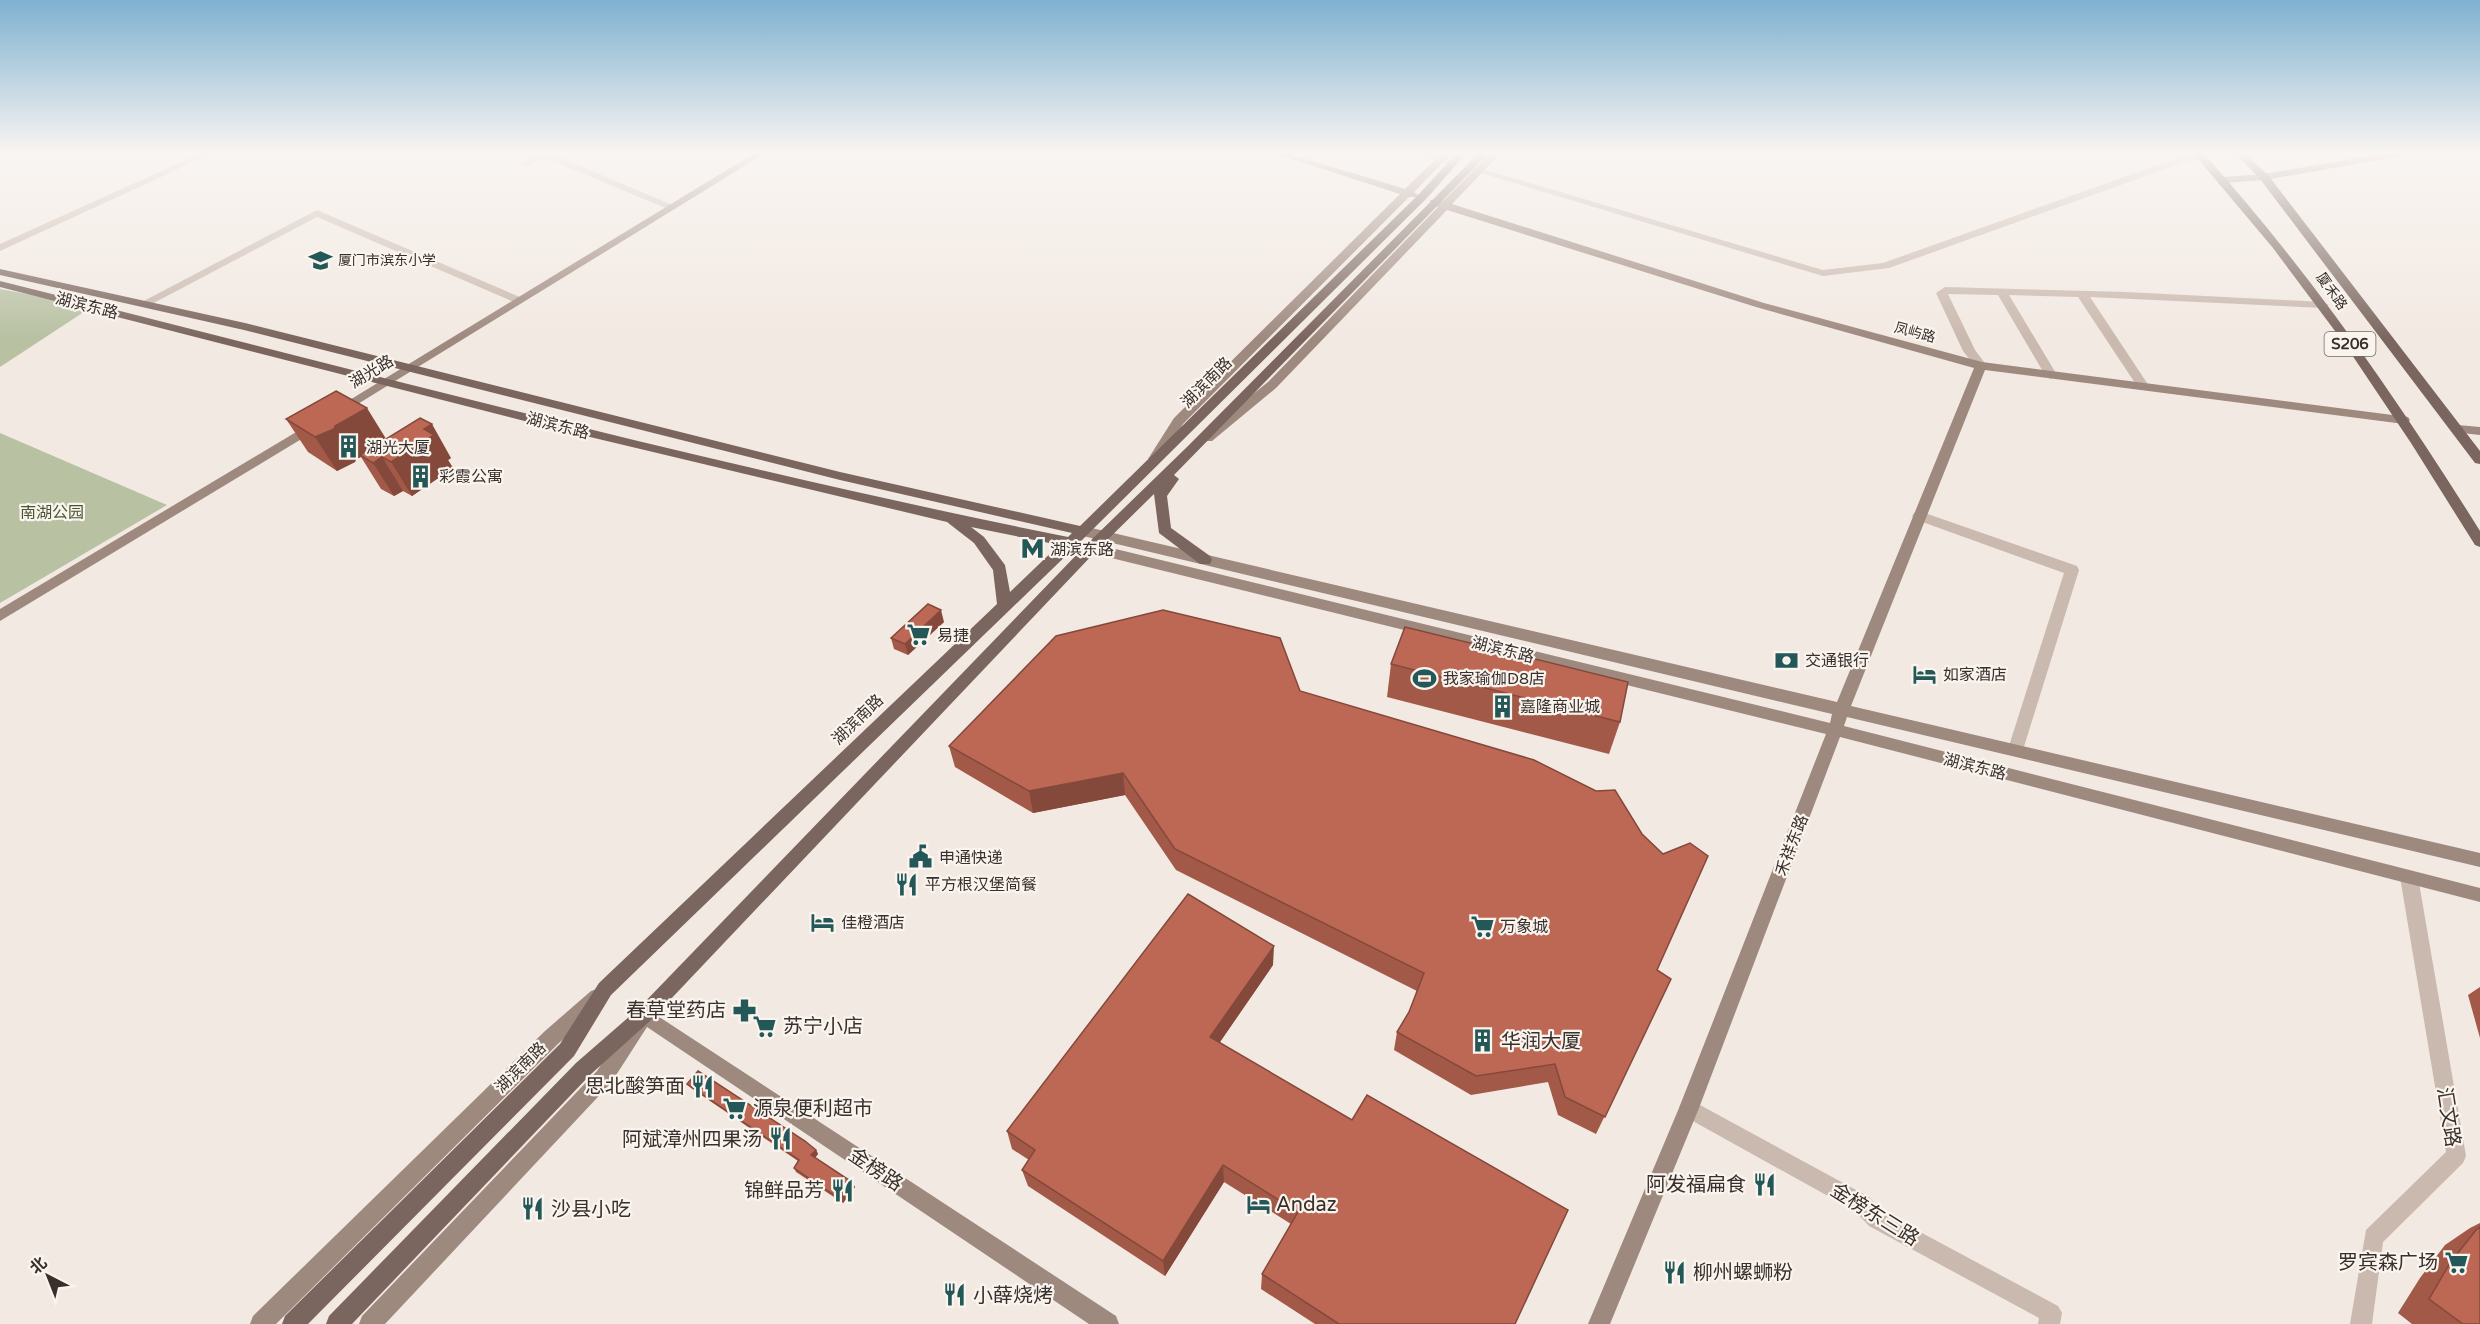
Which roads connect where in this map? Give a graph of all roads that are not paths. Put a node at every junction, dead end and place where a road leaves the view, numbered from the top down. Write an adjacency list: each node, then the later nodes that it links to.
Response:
1 (71, 216): 13 (street)
2 (312, 216): 19 (street)
3 (323, 216): 18 (street)
4 (657, 216): 18 (street, 湖光路)
5 (1384, 216): 31 (street)
6 (1403, 216): 31 (main road, 湖滨南路)
7 (1427, 216): 29 (main road)
8 (1480, 216): 21 (street, 凤屿路)
9 (1631, 216): 10 (street)
10 (2025, 216)
11 (2253, 216): 20 (main road, 厦禾路 / S206)
12 (2293, 216): 27 (main road, 厦禾路 / S206)
13 (0, 248)
14 (0, 272): 19 (main road, 湖滨东路)
15 (0, 284): 24 (main road, 湖滨东路)
16 (2001, 291): 17 (street); 21 (street); 23 (street)
17 (2082, 294): 20 (street); 25 (street)
18 (518, 300): 22 (street, 湖光路)
19 (144, 304): 22 (main road, 湖滨东路)
20 (2323, 305): 26 (main road, 厦禾路 / S206)
21 (1981, 366): 23 (street, 凤屿路); 33 (street, 禾祥东路)
22 (406, 368): 24 (street, 湖光路); 34 (main road, 湖滨东路)
23 (2051, 375): 25 (street, 凤屿路)
24 (385, 382): 32 (main road, 湖滨东路); 40 (street, 湖光路)
25 (2144, 386): 26 (street, 凤屿路)
26 (2404, 420): 36 (main road, 厦禾路 / S206)
27 (2458, 429): 28 (street); 30 (main road, 厦禾路 / S206)
28 (2480, 431)
29 (1193, 449): 35 (main road); 38 (main road)
30 (2480, 460)
31 (1151, 466): 34 (main road, 湖滨南路)
32 (895, 507): 37 (main road, 湖滨东路); 39 (main road)
33 (1919, 516): 41 (street, 禾祥东路); 43 (street)
34 (1083, 531): 35 (street, 湖滨东路); 37 (main road, 湖滨南路)
35 (1098, 542): 37 (main road, 湖滨东路); 38 (street, 湖滨东路); 42 (street, 湖滨东路); 48 (main road)
36 (2480, 542)
37 (1069, 543): 39 (main road, 湖滨南路)
38 (1205, 560): 41 (street, 湖滨东路)
39 (1005, 607): 47 (main road, 湖滨南路)
40 (0, 616)
41 (1842, 708): 42 (street, 禾祥东路); 43 (street, 湖滨东路)
42 (1835, 730): 45 (street, 湖滨东路); 49 (street, 禾祥东路)
43 (2016, 749): 44 (street, 湖滨东路)
44 (2480, 860)
45 (2409, 877): 46 (street, 湖滨东路); 57 (street, 汇文路)
46 (2480, 895)
47 (605, 989): 50 (street); 51 (main road, 湖滨南路)
48 (644, 1015): 52 (main road); 53 (street); 54 (street, 金榜路)
49 (1689, 1108): 55 (street, 禾祥东路); 56 (street, 金榜东三路)
50 (261, 1324)
51 (293, 1324)
52 (337, 1324)
53 (370, 1324)
54 (1108, 1324)
55 (1599, 1324)
56 (2049, 1324)
57 (2361, 1324)

